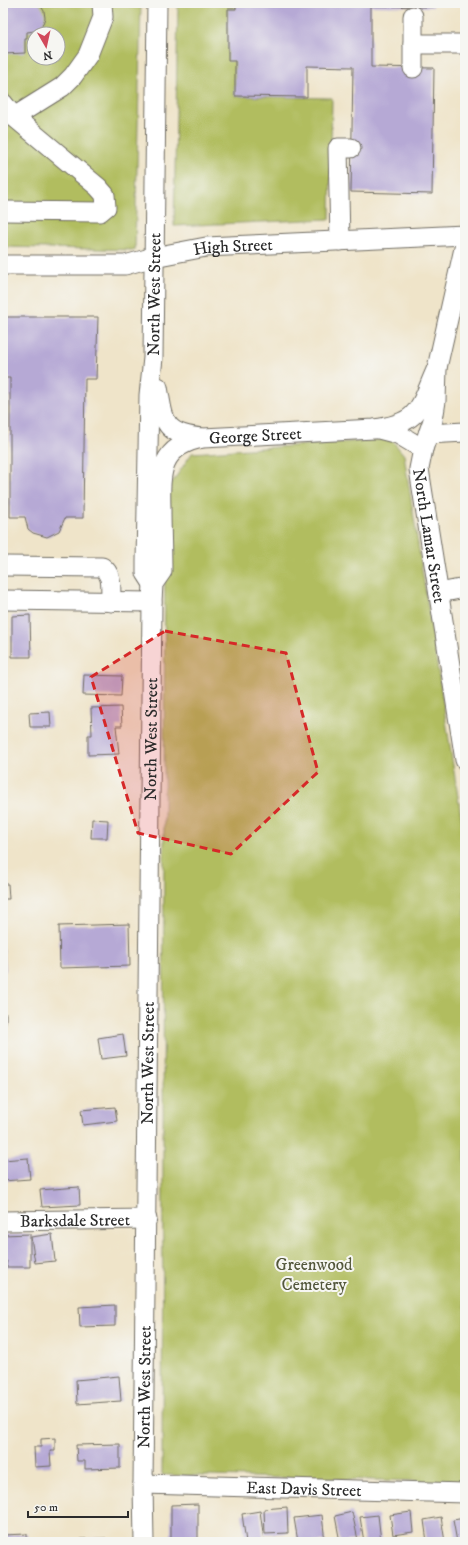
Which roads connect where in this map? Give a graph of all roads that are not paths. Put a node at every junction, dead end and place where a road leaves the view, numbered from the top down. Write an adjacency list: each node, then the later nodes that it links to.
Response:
1 (102, 3): 7 (street)
2 (157, 3): 13 (street, North West Street)
3 (413, 16): 4 (street)
4 (413, 44): 5 (street); 6 (street)
5 (465, 44)
6 (413, 68)
7 (9, 110): 9 (street)
8 (351, 148): 11 (street)
9 (3, 211)
10 (465, 235): 11 (street, High Street)
11 (340, 241): 13 (street, High Street)
12 (465, 244): 16 (street, North Lamar Street)
13 (154, 257): 14 (street, High Street); 15 (street, North West Street)
14 (3, 265)
15 (153, 358): 19 (street); 23 (street, North West Street)
16 (437, 368): 17 (street); 20 (street, North Lamar Street)
17 (374, 429): 19 (street, George Street); 20 (street)
18 (465, 432): 20 (street)
19 (203, 438): 21 (street, George Street)
20 (425, 442): 25 (street, North Lamar Street)
21 (161, 481): 23 (street, North West Street)
22 (3, 566): 27 (street)
23 (153, 584): 28 (street, North West Street)
24 (465, 588): 25 (street)
25 (439, 593): 29 (street, North Lamar Street)
26 (3, 600): 27 (street)
27 (111, 602): 28 (street)
28 (152, 602): 30 (street, North West Street)
29 (465, 760)
30 (147, 1220): 31 (street, Barksdale Street); 32 (street, North West Street)
31 (3, 1221)
32 (143, 1484): 33 (street, East Davis Street); 34 (street, North West Street)
33 (465, 1493)
34 (144, 1542)

